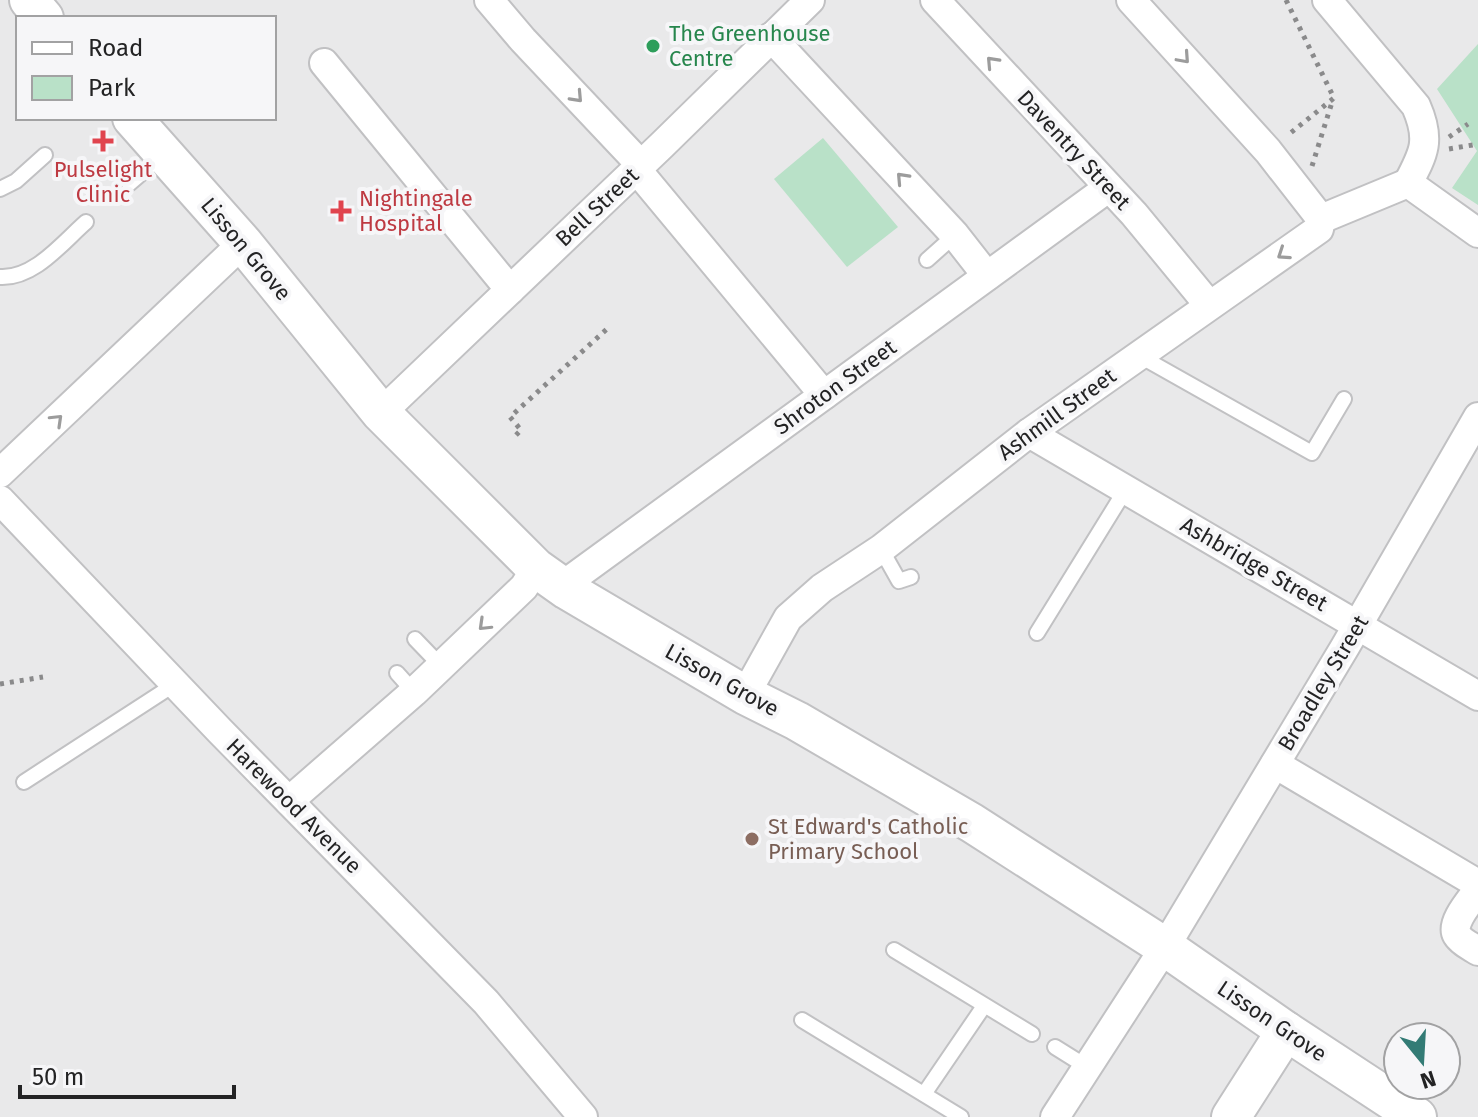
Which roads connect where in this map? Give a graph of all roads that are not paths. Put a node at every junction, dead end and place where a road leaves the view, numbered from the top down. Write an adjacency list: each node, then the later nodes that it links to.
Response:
1 (489, 0): 11 (street, one-way to 11)
2 (810, 0): 6 (street, Bell Street)
3 (935, 0): 14 (street, Daventry Street, one-way to 3)
4 (1131, 0): 16 (street, one-way to 16)
5 (1327, 0): 12 (street)
6 (771, 37): 11 (street, Bell Street); 19 (street, one-way to 6)
7 (324, 63): 24 (street)
8 (134, 120): 9 (main road, Lisson Grove)
9 (164, 154): 13 (lane); 20 (main road, Lisson Grove)
10 (45, 155): 15 (lane)
11 (639, 167): 24 (street, Bell Street); 27 (street)
12 (1408, 183): 16 (street, Ashmill Street); 18 (street)
13 (129, 184)
14 (1108, 188): 22 (street, Shroton Street); 25 (street, Daventry Street)
15 (0, 189)
16 (1321, 219): 25 (street, Ashmill Street, one-way to 25)
17 (86, 222): 23 (lane)
18 (1478, 233)
19 (955, 235): 21 (lane); 22 (street)
20 (243, 243): 29 (main road, Lisson Grove); 32 (street, one-way to 20)
21 (927, 260)
22 (987, 276): 27 (street, Shroton Street)
23 (0, 277)
24 (510, 290): 29 (street, Bell Street)
25 (1209, 305): 26 (street, Ashmill Street)
26 (1137, 355): 28 (lane); 31 (street, Ashmill Street)
27 (824, 395): 36 (street, Shroton Street)
28 (1344, 399)
29 (381, 413): 36 (main road, Lisson Grove)
30 (1478, 417): 38 (street, Broadley Street)
31 (1029, 433): 33 (street, Ashbridge Street); 35 (street, Ashmill Street)
32 (0, 473)
33 (1126, 489): 38 (street, Ashbridge Street); 39 (lane)
34 (3, 509): 42 (street, Harewood Avenue)
35 (881, 549): 37 (lane); 43 (street, Ashmill Street)
36 (549, 577): 41 (street, Shroton Street, one-way to 41); 43 (main road, Lisson Grove)
37 (911, 577)
38 (1358, 625): 44 (street, Ashbridge Street); 45 (street, Broadley Street)
39 (1037, 633)
40 (415, 639): 41 (lane)
41 (441, 666): 47 (street, Shroton Street)
42 (175, 684): 46 (lane); 47 (street, Harewood Avenue)
43 (745, 695): 49 (main road, Lisson Grove)
44 (1478, 696)
45 (1275, 764): 48 (street); 49 (street, Broadley Street)
46 (24, 782)
47 (289, 801): 59 (street, Harewood Avenue)
48 (1478, 887): 51 (street)
49 (1165, 947): 54 (main road, Lisson Grove); 57 (street, Broadley Street)
50 (894, 950): 52 (lane)
51 (1478, 951)
52 (984, 1006): 55 (lane); 58 (lane)
53 (802, 1020): 58 (lane)
54 (1286, 1031): 62 (main road); 63 (main road, Lisson Grove)
55 (1032, 1034)
56 (1055, 1047): 57 (lane)
57 (1087, 1067): 61 (street, Broadley Street)
58 (924, 1094): 60 (lane)
59 (583, 1117)
60 (961, 1117)
61 (1055, 1117)
62 (1231, 1117)
63 (1417, 1117)

